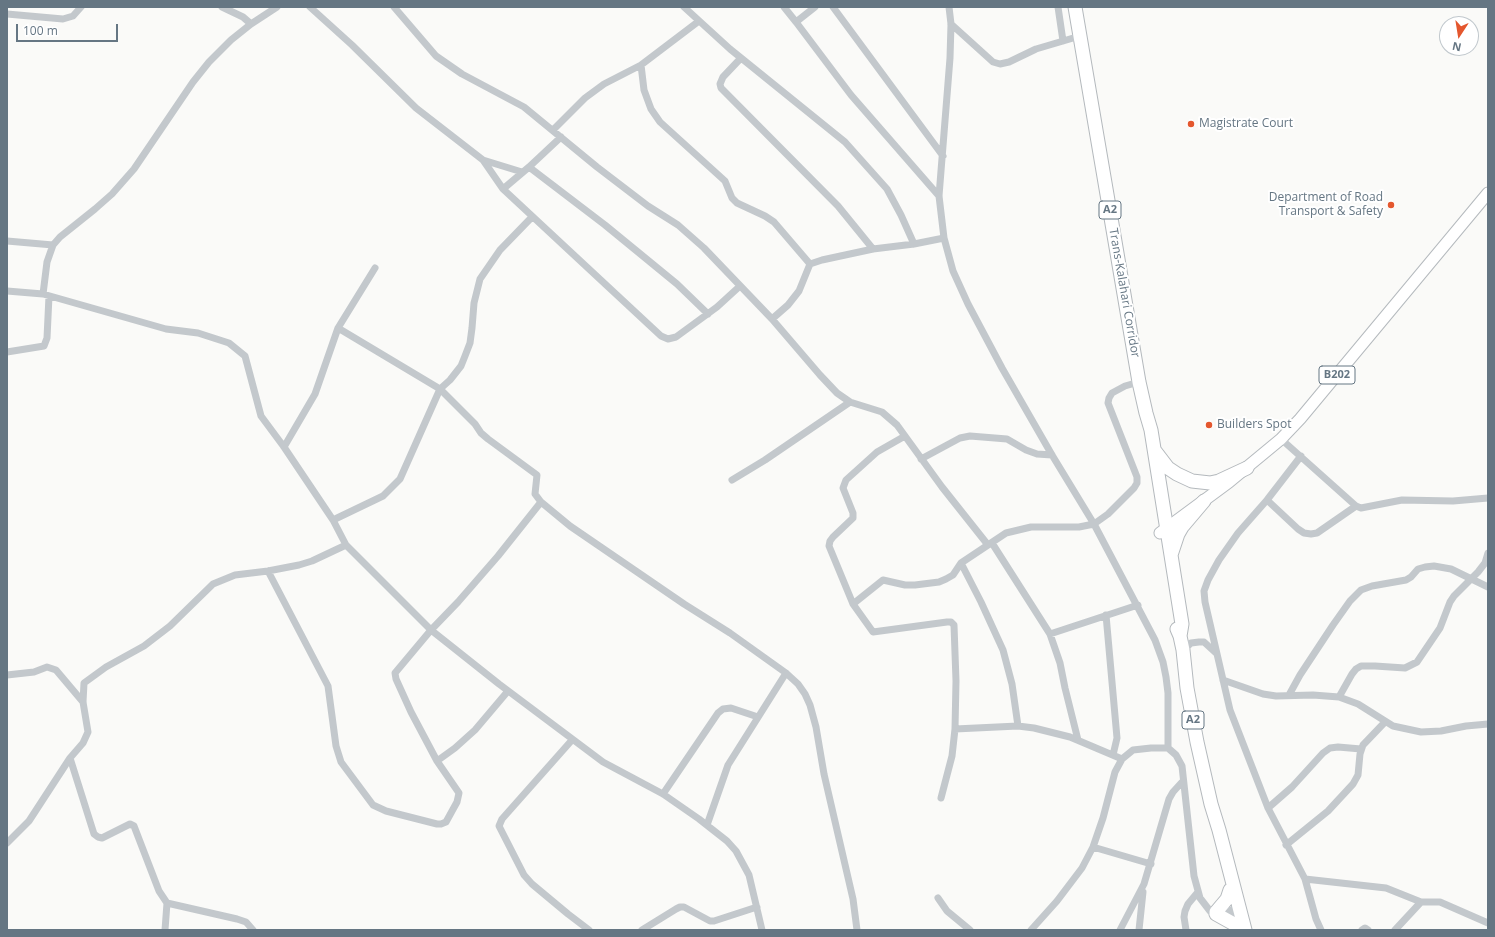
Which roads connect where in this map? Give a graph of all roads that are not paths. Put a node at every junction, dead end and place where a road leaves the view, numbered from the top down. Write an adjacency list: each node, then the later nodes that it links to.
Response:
1 (81, 7): 13 (street)
2 (222, 7): 16 (street)
3 (277, 7): 16 (street)
4 (310, 7): 25 (street)
5 (394, 7): 22 (street)
6 (684, 7): 14 (street)
7 (784, 7): 15 (street)
8 (815, 7): 15 (street)
9 (833, 7): 24 (street)
10 (949, 7): 17 (street)
11 (1058, 7): 19 (street)
12 (1075, 7): 18 (highway, Trans-Kalahari Corridor / A2)
13 (7, 14)
14 (699, 21): 20 (street); 21 (street)
15 (796, 22): 30 (street)
16 (251, 24): 35 (street)
17 (951, 24): 19 (street); 24 (street)
18 (1080, 36): 19 (street); 46 (highway, Trans-Kalahari Corridor / A2)
19 (1063, 40)
20 (741, 58): 34 (street); 36 (street)
21 (641, 65): 22 (street); 37 (street)
22 (553, 130): 23 (street)
23 (561, 137): 26 (street); 39 (street)
24 (943, 156): 30 (street)
25 (483, 160): 27 (street); 28 (street)
26 (530, 167): 27 (street); 42 (street)
27 (522, 172): 28 (street)
28 (503, 189): 31 (street)
29 (1488, 193): 51 (main road, B202)
30 (939, 196): 32 (street)
31 (532, 217): 42 (street); 47 (street)
32 (944, 238): 34 (street); 54 (street)
33 (7, 241): 35 (street)
34 (914, 244): 36 (street)
35 (53, 245): 41 (street)
36 (873, 248): 37 (street)
37 (810, 264): 43 (street)
38 (375, 268): 44 (street)
39 (740, 286): 42 (street); 43 (street)
40 (7, 291): 41 (street)
41 (46, 295): 45 (street); 52 (street)
42 (708, 314)
43 (772, 319): 48 (street)
44 (338, 328): 47 (street); 52 (street)
45 (7, 352)
46 (1139, 382): 49 (highway, Trans-Kalahari Corridor / A2); 65 (street)
47 (440, 389): 62 (street); 64 (street)
48 (850, 402): 50 (street); 58 (street)
49 (1146, 413): 53 (highway, Trans-Kalahari Corridor / A2); 66 (highway, Trans-Kalahari Corridor / A2)
50 (905, 436): 56 (street); 75 (street)
51 (1281, 439): 55 (street); 57 (main road, B202)
52 (284, 447): 64 (street)
53 (1154, 450): 57 (highway); 66 (highway, Trans-Kalahari Corridor / A2)
54 (1052, 455): 56 (street); 65 (street)
55 (1301, 456): 60 (street); 63 (street)
56 (921, 459): 67 (street)
57 (1247, 468): 61 (main road, B202)
58 (732, 480)
59 (1488, 498): 63 (street)
60 (1267, 500): 63 (street); 82 (street)
61 (1204, 501): 66 (main road, B202); 70 (highway)
62 (541, 502): 78 (street); 83 (street)
63 (1356, 506)
64 (333, 520): 68 (street)
65 (1094, 524): 67 (street); 76 (street)
66 (1163, 530): 70 (highway, Trans-Kalahari Corridor / A2); 80 (highway, Trans-Kalahari Corridor / A2)
67 (990, 544): 71 (street); 79 (street)
68 (346, 545): 72 (street); 78 (street)
69 (1488, 553): 73 (street)
70 (1170, 558): 80 (highway, Trans-Kalahari Corridor / A2)
71 (961, 563): 75 (street); 93 (street)
72 (268, 571): 89 (street); 102 (street)
73 (1472, 578): 74 (street); 87 (street); 88 (street)
74 (1488, 587)
75 (853, 604): 94 (street)
76 (1138, 605): 77 (street); 97 (street)
77 (1106, 615): 79 (street); 99 (street)
78 (431, 630): 86 (street); 102 (street)
79 (1050, 634): 96 (street)
80 (1180, 636): 81 (highway, Trans-Kalahari Corridor / A2)
81 (1183, 650): 82 (street); 106 (highway, Trans-Kalahari Corridor / A2)
82 (1217, 654): 85 (street)
83 (786, 673): 90 (street); 129 (street)
84 (7, 675): 89 (street)
85 (1223, 680): 87 (street); 107 (street)
86 (508, 691): 95 (street); 102 (street)
87 (1289, 696): 88 (street)
88 (1340, 697): 91 (street)
89 (83, 702): 100 (street)
90 (758, 717): 104 (street); 108 (street)
91 (1386, 722): 92 (street); 98 (street)
92 (1488, 724)
93 (1018, 726): 94 (street); 96 (street)
94 (955, 729): 105 (street)
95 (572, 740): 104 (street); 126 (street)
96 (1078, 740): 99 (street)
97 (1168, 748): 101 (street); 103 (street)
98 (1361, 750): 107 (street); 110 (street)
99 (1113, 755): 101 (street)
100 (70, 758): 109 (street); 119 (street)
101 (1122, 759): 111 (street)
102 (437, 761)
103 (1183, 781): 112 (street); 116 (street)
104 (663, 794): 108 (street)
105 (941, 798)
106 (1211, 804): 115 (highway, Trans-Kalahari Corridor / A2); 121 (highway, Trans-Kalahari Corridor / A2)
107 (1268, 808): 110 (street)
108 (707, 825): 120 (street)
109 (7, 843)
110 (1286, 845): 113 (street)
111 (1093, 846): 112 (street); 131 (street)
112 (1151, 864): 114 (street)
113 (1305, 880): 118 (street); 137 (street)
114 (1144, 884): 132 (street); 133 (street)
115 (1230, 890): 121 (highway, Trans-Kalahari Corridor / A2); 122 (highway)
116 (1198, 892): 122 (street); 134 (street)
117 (938, 898): 130 (street)
118 (1421, 902): 123 (street); 140 (street)
119 (166, 903): 124 (street); 125 (street)
120 (757, 907): 127 (street); 128 (street)
121 (1238, 911): 122 (street); 135 (highway, A2); 136 (highway, A2)
122 (1214, 912): 135 (highway)
123 (1488, 923)
124 (165, 930)
125 (253, 930)
126 (589, 930)
127 (642, 930)
128 (762, 930)
129 (856, 930)
130 (970, 930)
131 (1031, 930)
132 (1120, 930)
133 (1139, 930)
134 (1186, 930)
135 (1239, 930)
136 (1245, 930)
137 (1321, 930)
138 (1362, 930): 139 (street)
139 (1368, 930)
140 (1395, 930)

